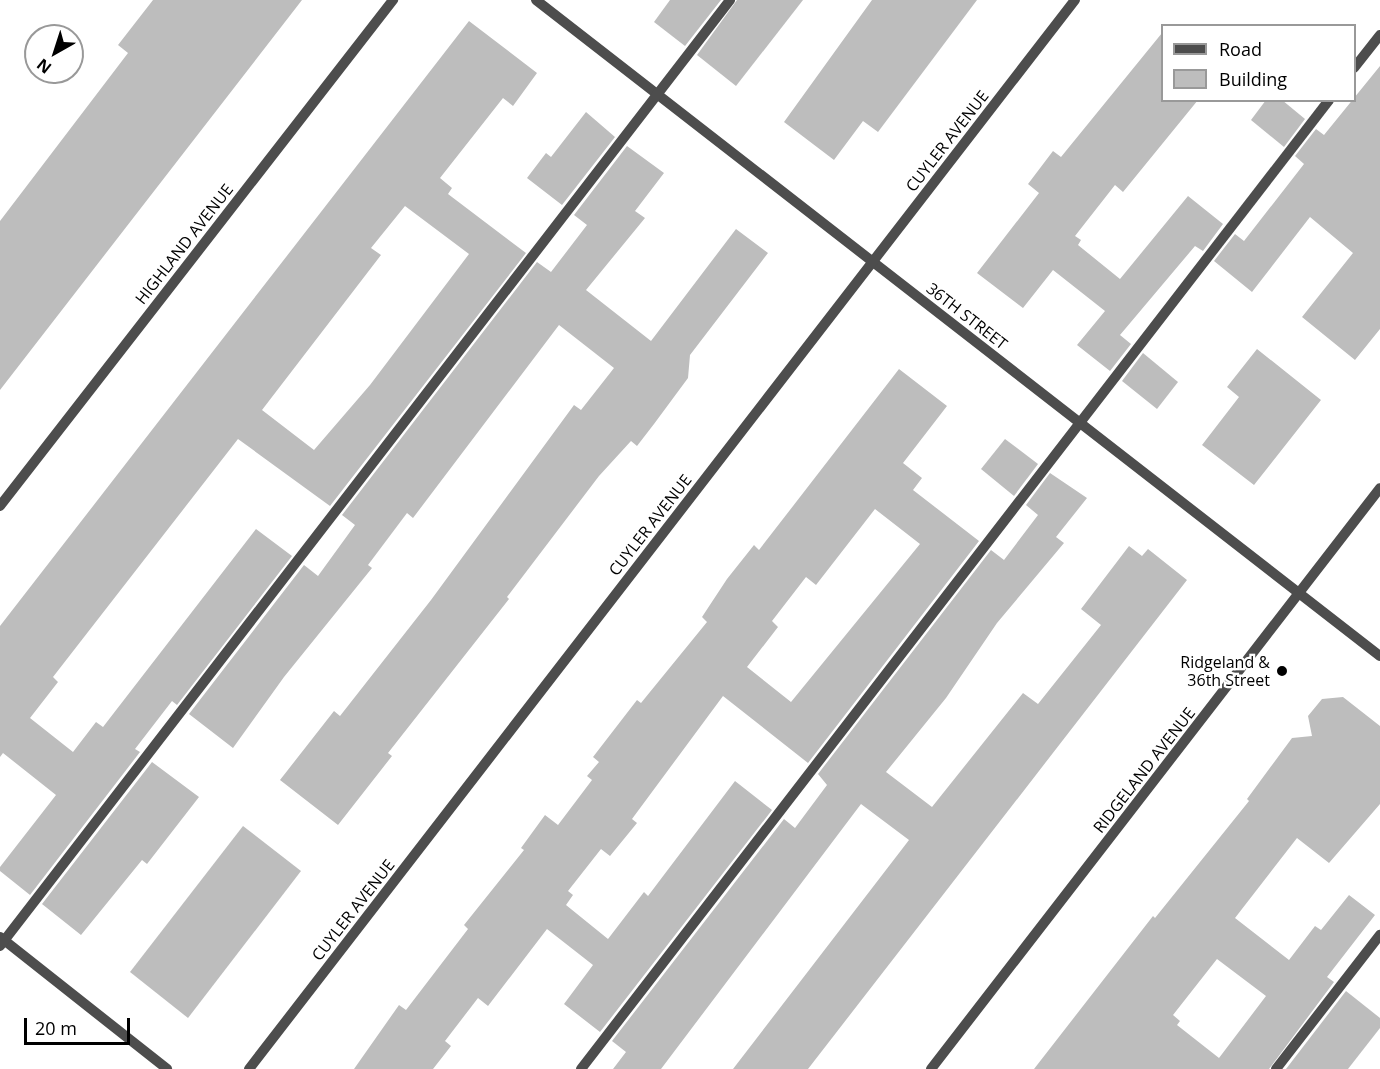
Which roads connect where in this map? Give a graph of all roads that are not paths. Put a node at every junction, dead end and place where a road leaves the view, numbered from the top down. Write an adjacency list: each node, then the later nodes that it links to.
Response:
1 (393, 0): 12 (street, HIGHLAND AVENUE)
2 (536, 0): 7 (street, 36TH STREET)
3 (730, 0): 7 (street)
4 (1075, 0): 9 (street, CUYLER AVENUE)
5 (1380, 35): 6 (street)
6 (1356, 65)
7 (657, 94): 9 (street, 36TH STREET); 16 (street)
8 (1327, 102): 10 (street)
9 (873, 262): 10 (street, 36TH STREET); 18 (street, CUYLER AVENUE)
10 (1079, 422): 13 (street, 36TH STREET); 19 (street)
11 (1380, 488): 13 (street, RIDGELAND AVENUE)
12 (0, 506)
13 (1299, 593): 14 (street, 36TH STREET); 20 (street, RIDGELAND AVENUE)
14 (1380, 656)
15 (1380, 935): 21 (street)
16 (1, 941): 17 (street)
17 (166, 1069)
18 (249, 1069)
19 (581, 1069)
20 (932, 1069)
21 (1276, 1069)

